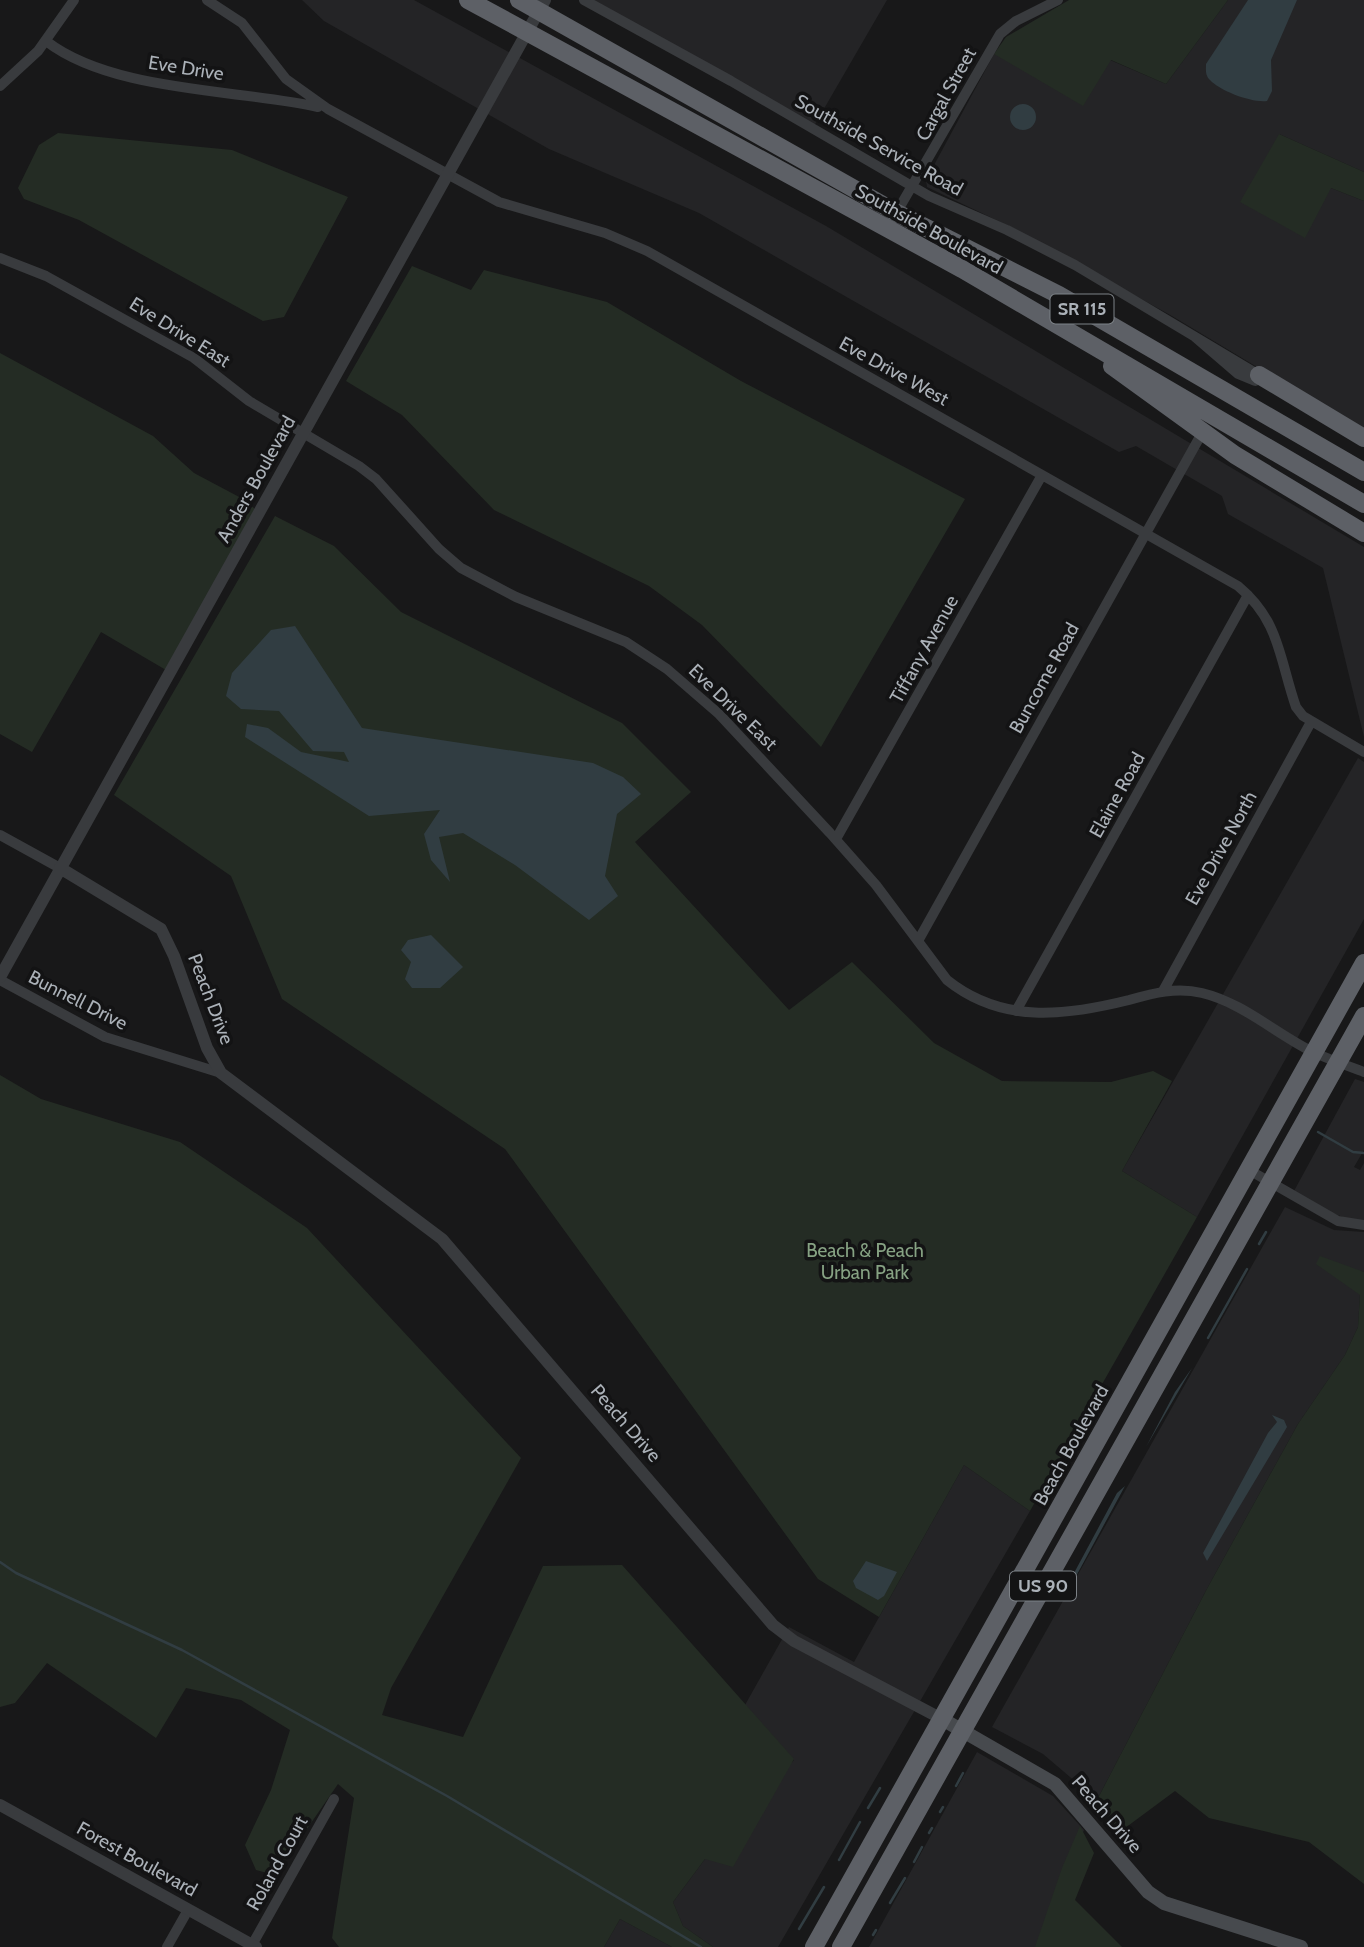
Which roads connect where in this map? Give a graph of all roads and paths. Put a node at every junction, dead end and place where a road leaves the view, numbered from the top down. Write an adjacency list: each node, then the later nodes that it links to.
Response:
1 (74, 0): 9 (street)
2 (207, 0): 11 (street)
3 (468, 0): 8 (highway, Southside Boulevard / SR 115)
4 (519, 0): 7 (highway, Southside Boulevard / SR 115)
5 (584, 0): 13 (street, Southside Service Road)
6 (1052, 1): 13 (street, Cargal Street)
7 (542, 6): 8 (street, Anders Boulevard); 14 (highway, Southside Boulevard / SR 115)
8 (528, 33): 12 (street, Anders Boulevard); 14 (highway, Southside Boulevard / SR 115)
9 (46, 41): 10 (street); 11 (street, Eve Drive)
10 (0, 86)
11 (328, 109): 12 (street, Eve Drive West)
12 (448, 174): 19 (street, Anders Boulevard); 24 (street, Eve Drive West)
13 (914, 186): 14 (street, Cargal Street); 17 (street, Southside Service Road)
14 (892, 221): 16 (highway, Southside Boulevard / SR 115); 18 (highway, Southside Boulevard / SR 115)
15 (0, 258): 19 (street, Eve Drive East)
16 (1050, 321): 20 (highway); 25 (highway, Southside Boulevard / SR 115)
17 (1259, 375): 21 (highway)
18 (1264, 412): 22 (highway); 23 (highway, Southside Boulevard / SR 115)
19 (304, 433): 32 (street, Eve Drive East); 33 (street, Anders Boulevard)
20 (1202, 433): 26 (street, Buncome Road); 27 (highway)
21 (1364, 438)
22 (1364, 457)
23 (1364, 472)
24 (1042, 475): 26 (street, Eve Drive West); 32 (street, Tiffany Avenue)
25 (1364, 504)
26 (1145, 533): 28 (street, Eve Drive West); 34 (street, Buncome Road)
27 (1364, 533)
28 (1248, 595): 29 (street, Eve Drive West); 38 (street, Elaine Road)
29 (1311, 722): 30 (street, Eve Drive West); 37 (street, Eve Drive North)
30 (1364, 752)
31 (0, 835): 33 (street, Peach Drive)
32 (836, 839): 34 (street, Eve Drive East)
33 (60, 868): 36 (street, Anders Boulevard); 43 (street, Peach Drive)
34 (918, 941): 38 (street, Eve Drive East)
35 (1364, 963): 40 (highway, Beach Boulevard / US 90)
36 (0, 978): 43 (street, Bunnell Drive)
37 (1163, 991): 38 (street, Eve Drive East); 40 (street, Eve Drive East)
38 (1016, 1011)
39 (1364, 1016): 41 (highway, US 90)
40 (1314, 1052): 41 (street, Eve Drive East); 44 (highway, Beach Boulevard / US 90)
41 (1337, 1061): 42 (street, Eve Drive East); 45 (highway, US 90)
42 (1364, 1072)
43 (221, 1073): 49 (street, Peach Drive)
44 (1249, 1170): 45 (street); 47 (highway, Beach Boulevard / US 90)
45 (1270, 1182): 46 (street); 48 (highway, US 90)
46 (1364, 1225)
47 (1097, 1442): 48 (street); 49 (highway, Beach Boulevard / US 90)
48 (1117, 1454): 50 (highway, US 90)
49 (942, 1719): 50 (main road, Peach Drive); 56 (highway, Beach Boulevard / US 90)
50 (962, 1730): 57 (highway, US 90); 58 (main road, Peach Drive)
51 (334, 1799): 54 (street, Roland Court)
52 (0, 1805): 53 (street, Forest Boulevard)
53 (188, 1910): 54 (street, Forest Boulevard); 55 (street)
54 (254, 1946)
55 (167, 1947)
56 (814, 1947)
57 (841, 1947)
58 (1301, 1947)

